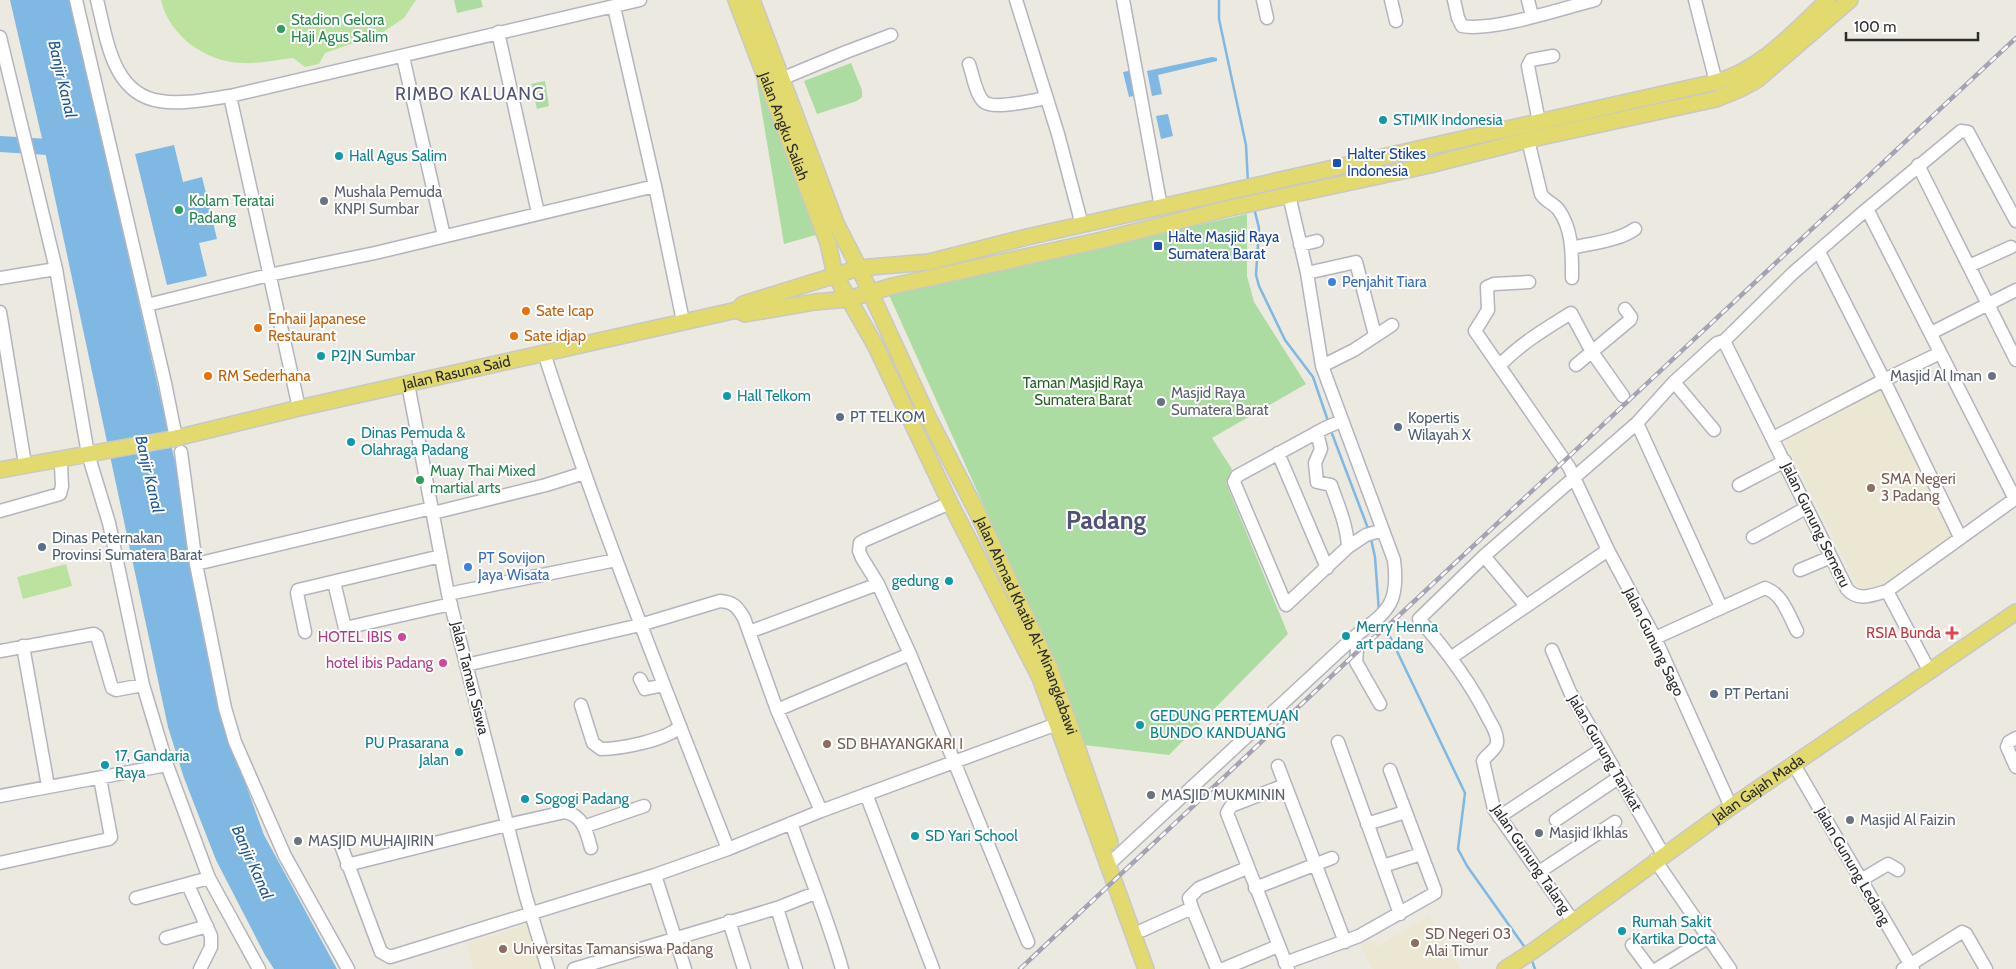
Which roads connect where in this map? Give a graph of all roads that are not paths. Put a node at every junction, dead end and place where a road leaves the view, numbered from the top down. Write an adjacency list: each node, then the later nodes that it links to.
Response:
1 (76, 0): 61 (street)
2 (97, 0): 28 (street)
3 (640, 0): 16 (street)
4 (736, 0): 54 (main road, Jalan Angku Saliah)
5 (752, 0): 26 (main road, Jalan Angku Saliah)
6 (1016, 0): 29 (street)
7 (1123, 0): 37 (street)
8 (1263, 0): 18 (street)
9 (1391, 0): 19 (street)
10 (1454, 0): 17 (street)
11 (1528, 0): 17 (street)
12 (1595, 0): 17 (street)
13 (1695, 0): 27 (street)
14 (1828, 0): 27 (main road)
15 (1850, 0): 32 (main road)
16 (614, 7): 20 (street); 35 (street)
17 (1532, 16)
18 (1267, 18)
19 (1396, 21)
20 (498, 32): 23 (street); 39 (street)
21 (891, 36): 26 (street)
22 (0, 37): 51 (street)
23 (403, 56): 28 (street); 43 (street)
24 (1553, 56): 30 (street)
25 (969, 64): 29 (street)
26 (781, 79): 50 (main road, Jalan Angku Saliah)
27 (1716, 82): 30 (main road)
28 (230, 96): 53 (street)
29 (1047, 98): 41 (street)
30 (1538, 122): 31 (main road)
31 (1495, 132): 33 (main road); 37 (main road)
32 (1528, 140): 33 (main road); 47 (street)
33 (1499, 147): 36 (main road)
34 (1918, 165): 38 (street); 40 (street); 49 (street)
35 (655, 186): 39 (street); 66 (street)
36 (1289, 195): 45 (street); 59 (main road)
37 (1161, 207): 41 (main road)
38 (1867, 209): 48 (street); 68 (street)
39 (538, 213): 43 (street)
40 (2015, 219)
41 (1082, 225): 50 (main road)
42 (1635, 228): 47 (street)
43 (444, 236): 53 (street)
44 (1317, 241): 45 (street)
45 (1300, 245): 52 (street)
46 (2011, 247): 49 (street)
47 (1572, 248): 56 (street)
48 (1819, 252): 70 (street); 78 (street)
49 (1969, 266): 62 (street)
50 (859, 268): 54 (main road); 59 (main road, Jalan Ahmad Khatib Al-Minangkabawi)
51 (56, 269): 55 (street); 89 (street)
52 (1307, 273): 69 (street); 76 (street)
53 (269, 275): 61 (street); 82 (street)
54 (835, 275): 60 (main road, Jalan Ahmad Khatib Al-Minangkabawi); 64 (main road)
55 (0, 278)
56 (1572, 278)
57 (1529, 282): 77 (street, Jalan Gunung Sago)
58 (2016, 290): 62 (street)
59 (870, 293): 60 (main road); 120 (main road, Jalan Ahmad Khatib Al-Minangkabawi)
60 (848, 299): 64 (main road); 98 (main road, Jalan Ahmad Khatib Al-Minangkabawi)
61 (147, 305): 87 (street)
62 (1987, 305): 68 (street); 74 (street)
63 (1625, 309): 71 (street)
64 (737, 310): 66 (main road, Jalan Rasuna Said)
65 (0, 312): 91 (street)
66 (683, 321): 72 (main road, Jalan Rasuna Said)
67 (1392, 326): 69 (street)
68 (1931, 333): 73 (street)
69 (1375, 335): 76 (street)
70 (1724, 341): 79 (street); 86 (street, Jalan Gunung Semeru)
71 (1592, 352): 75 (street); 77 (street); 81 (street)
72 (544, 353): 80 (main road, Jalan Rasuna Said); 94 (street)
73 (1940, 353): 78 (street); 97 (street)
74 (2016, 360)
75 (1576, 365)
76 (1322, 366): 84 (street)
77 (1499, 366): 95 (street, Jalan Gunung Sago)
78 (1884, 380): 86 (street); 104 (street)
79 (1674, 382): 83 (street); 85 (street)
80 (408, 384): 82 (main road, Jalan Rasuna Said); 100 (street, Jalan Taman Siswa)
81 (1623, 396)
82 (299, 408): 87 (main road, Jalan Rasuna Said)
83 (1637, 423): 95 (street); 119 (street)
84 (1329, 426): 88 (street); 102 (street); 105 (street)
85 (1714, 430)
86 (1773, 438): 90 (street, Jalan Gunung Semeru)
87 (178, 442): 89 (main road, Jalan Rasuna Said); 111 (street)
88 (1278, 453): 112 (street); 112 (street)
89 (91, 454): 91 (main road, Jalan Rasuna Said); 137 (street)
90 (1785, 461): 96 (street); 99 (street, Jalan Gunung Semeru)
91 (25, 464): 93 (main road, Jalan Rasuna Said)
92 (61, 465): 101 (street)
93 (0, 470)
94 (584, 473): 100 (street); 110 (street)
95 (1574, 479): 106 (street, Jalan Gunung Sago); 108 (street)
96 (1739, 485)
97 (2016, 498): 104 (street)
98 (950, 503): 115 (street); 122 (main road, Jalan Ahmad Khatib Al-Minangkabawi)
99 (1806, 508): 103 (street); 109 (street, Jalan Gunung Semeru)
100 (432, 510): 107 (street, Jalan Taman Siswa); 111 (street)
101 (0, 511)
102 (1375, 532): 105 (street); 127 (street)
103 (1753, 537)
104 (1960, 537): 116 (street)
105 (1348, 547): 112 (street)
106 (1608, 550): 118 (street); 128 (street, Jalan Gunung Sago)
107 (441, 556): 114 (street); 117 (street, Jalan Taman Siswa)
108 (1484, 556): 118 (street); 133 (street)
109 (1831, 557): 113 (street); 116 (street, Jalan Gunung Semeru)
110 (616, 560): 117 (street); 123 (street)
111 (196, 564): 210 (street)
112 (1326, 568)
113 (1800, 570)
114 (334, 582): 117 (street); 125 (street)
115 (878, 584): 126 (street); 132 (street)
116 (1887, 591): 135 (street)
117 (449, 599): 134 (street, Jalan Taman Siswa)
118 (1526, 606): 133 (street)
119 (1721, 607): 124 (street); 128 (street)
120 (1024, 611): 122 (main road); 176 (main road, Jalan Ahmad Khatib Al-Minangkabawi)
121 (2016, 612): 135 (main road, Jalan Gajah Mada)
122 (1009, 618): 142 (main road, Jalan Ahmad Khatib Al-Minangkabawi)
123 (640, 625): 126 (street); 134 (street); 138 (street)
124 (1797, 631)
125 (305, 632)
126 (749, 632): 141 (street)
127 (1353, 638): 140 (street); 176 (street)
128 (1655, 638): 160 (street, Jalan Gunung Sago)
129 (23, 646): 131 (street); 137 (street); 156 (street)
130 (1552, 650): 146 (street, Jalan Gunung Tanikat)
131 (0, 651)
132 (910, 654): 141 (street); 147 (street)
133 (1452, 657): 163 (street, Jalan Gunung Talang)
134 (466, 665): 168 (street, Jalan Taman Siswa)
135 (1930, 672): 148 (main road, Jalan Gajah Mada)
136 (640, 678): 138 (street)
137 (143, 684): 149 (street)
138 (664, 685): 143 (street)
139 (582, 704): 143 (street)
140 (1380, 704)
141 (777, 710): 161 (street)
142 (1057, 724): 147 (street); 176 (main road, Jalan Ahmad Khatib Al-Minangkabawi)
143 (680, 726): 172 (street)
144 (2016, 738): 151 (street)
145 (1338, 742): 167 (street)
146 (1602, 749): 154 (street, Jalan Gunung Tanikat); 163 (street)
147 (954, 762): 157 (street); 202 (street)
148 (1793, 763): 160 (main road, Jalan Gajah Mada); 186 (street, Jalan Gunung Ledang)
149 (167, 764): 153 (street); 185 (street)
150 (1278, 766): 155 (street)
151 (2016, 768)
152 (1390, 770): 162 (street)
153 (100, 778): 156 (street); 177 (street)
154 (1618, 778): 164 (street); 174 (street, Jalan Gunung Tanikat)
155 (1285, 785): 178 (street); 181 (street)
156 (48, 786): 158 (street)
157 (866, 794): 161 (street); 217 (street)
158 (0, 796)
159 (644, 806): 169 (street)
160 (1731, 807): 174 (main road, Jalan Gajah Mada)
161 (821, 811): 166 (street)
162 (1405, 812): 167 (street); 173 (street)
163 (1499, 817): 183 (street, Jalan Gunung Talang)
164 (1556, 820)
165 (1615, 822): 183 (street)
166 (790, 823): 172 (street); 189 (street)
167 (1367, 824): 180 (street)
168 (507, 825): 169 (street); 179 (street); 193 (street, Jalan Taman Siswa)
169 (586, 826): 171 (street)
170 (339, 840): 179 (street)
171 (591, 848)
172 (728, 849): 184 (street)
173 (1421, 854): 180 (street); 194 (street)
174 (1659, 857): 196 (main road, Jalan Gajah Mada); 200 (street, Jalan Gunung Tanikat)
175 (1332, 858): 178 (street)
176 (1112, 862): 198 (main road, Jalan Ahmad Khatib Al-Minangkabawi); 218 (main road, Jalan Ahmad Khatib Al-Minangkabawi)
177 (0, 864)
178 (1316, 864): 188 (street); 203 (street)
179 (347, 865): 193 (street)
180 (1383, 866): 194 (street)
181 (1247, 868): 188 (street); 192 (street)
182 (1898, 870): 186 (street)
183 (1539, 872): 196 (street, Jalan Gunung Talang)
184 (655, 875): 193 (street); 201 (street)
185 (209, 878): 187 (street); 209 (street)
186 (1861, 880): 207 (street, Jalan Gunung Ledang)
187 (188, 885): 190 (street); 197 (street)
188 (1255, 888): 205 (street)
189 (815, 894): 191 (street); 216 (street)
190 (136, 898)
191 (777, 908): 195 (street); 215 (street)
192 (1192, 908): 198 (street); 220 (street)
193 (531, 913): 211 (street, Jalan Taman Siswa)
194 (1400, 914): 203 (street)
195 (729, 921): 201 (street); 214 (street)
196 (1573, 921): 222 (main road, Jalan Gajah Mada)
197 (207, 926): 199 (street); 208 (street)
198 (1143, 930): 219 (main road, Jalan Ahmad Khatib Al-Minangkabawi)
199 (166, 938)
200 (1709, 938): 224 (street); 225 (street, Jalan Gunung Tanikat)
201 (675, 939): 212 (street); 213 (street)
202 (1028, 942)
203 (1345, 942): 206 (street)
204 (1632, 945): 223 (street)
205 (1278, 946): 206 (street); 221 (street)
206 (1286, 966)
207 (1909, 967): 226 (street)
208 (200, 969)
209 (259, 969)
210 (348, 969)
211 (548, 969)
212 (574, 969)
213 (685, 969)
214 (744, 969)
215 (796, 969)
216 (842, 969)
217 (933, 969)
218 (1146, 969)
219 (1158, 969)
220 (1217, 969)
221 (1224, 969)
222 (1505, 969)
223 (1650, 969)
224 (1657, 969)
225 (1730, 969)
226 (1986, 969)

